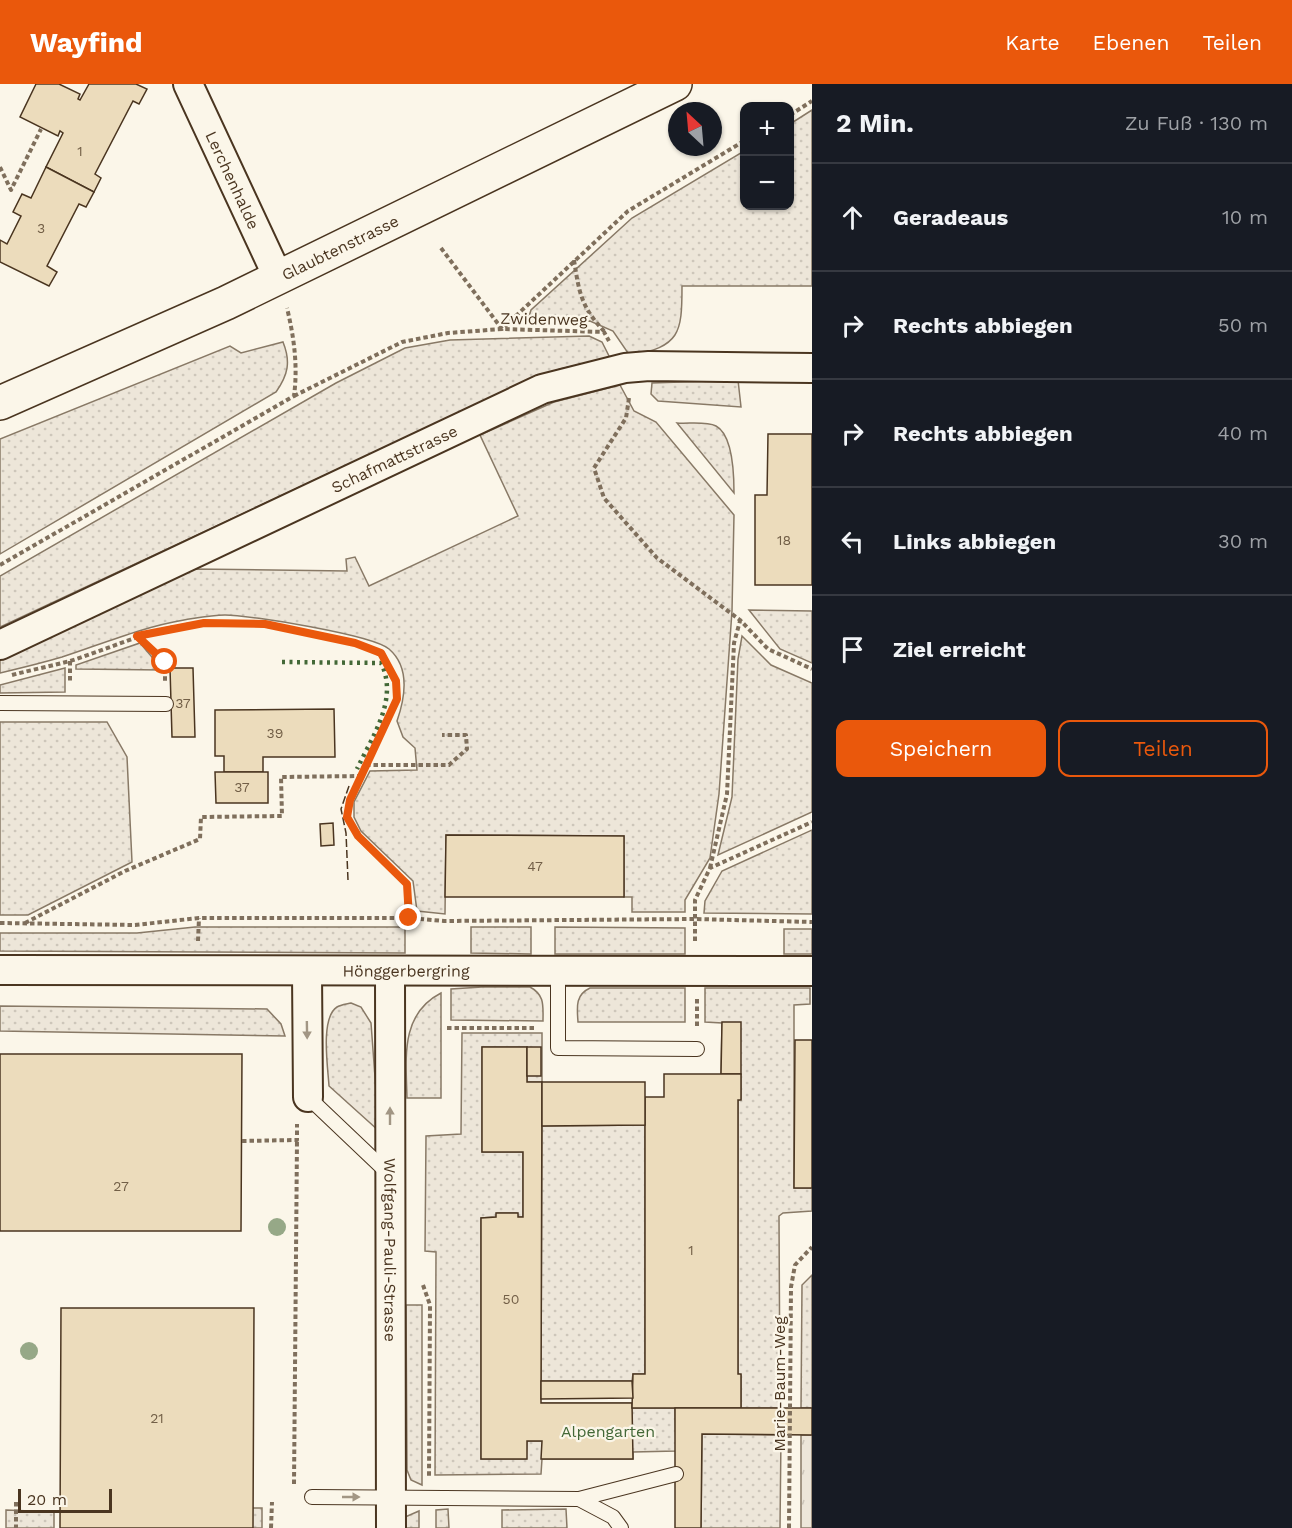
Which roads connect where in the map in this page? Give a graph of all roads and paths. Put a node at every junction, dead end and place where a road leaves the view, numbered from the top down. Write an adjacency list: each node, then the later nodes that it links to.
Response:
1 (188, 84): 10 (street, Lerchenhalde)
2 (675, 84): 10 (street, Glaubtenstrasse)
3 (812, 101): 4 (path)
4 (794, 112)
5 (41, 129): 7 (path)
6 (740, 143): 9 (path)
7 (0, 167)
8 (441, 248): 11 (path)
9 (574, 261): 11 (path); 13 (path)
10 (278, 277): 17 (street, Glaubtenstrasse)
11 (502, 329): 13 (path, Zwidenweg); 16 (path, Zwidenweg)
12 (293, 331): 16 (path)
13 (604, 332): 14 (path, Zwidenweg)
14 (625, 368): 15 (street, Schafmattstrasse); 19 (path, Zwidenweg); 21 (street, Schafmattstrasse)
15 (812, 368)
16 (294, 396): 18 (path, Zwidenweg)
17 (0, 403)
18 (0, 565)
19 (740, 620): 23 (path, Zwidenweg); 31 (path)
20 (137, 636): 22 (path); 24 (path); 28 (path)
21 (0, 645)
22 (165, 662)
23 (812, 669)
24 (10, 676)
25 (0, 704): 26 (lane)
26 (166, 704)
27 (442, 735): 28 (path)
28 (366, 765): 29 (path)
29 (361, 776): 33 (path); 36 (path)
30 (812, 822): 31 (path)
31 (710, 868): 32 (path)
32 (695, 900)
33 (409, 918): 34 (path); 36 (path)
34 (812, 922)
35 (0, 923): 36 (path)
36 (25, 923)
37 (0, 970): 39 (street, Hönggerbergring)
38 (812, 971): 41 (street, Hönggerbergring)
39 (307, 972): 40 (street, Hönggerbergring); 45 (street, one-way to 45)
40 (390, 972): 41 (street, Hönggerbergring); 48 (street, Wolfgang-Pauli-Strasse, one-way to 40)
41 (558, 972): 43 (lane)
42 (447, 1028): 43 (path)
43 (558, 1028): 44 (lane)
44 (697, 1049)
45 (302, 1108): 46 (path); 48 (lane)
46 (297, 1140): 47 (path); 51 (path)
47 (242, 1141)
48 (390, 1175): 53 (street, Wolfgang-Pauli-Strasse)
49 (812, 1247): 61 (path, Marie-Baum-Weg)
50 (676, 1474): 54 (lane)
51 (293, 1491)
52 (312, 1497): 53 (lane, one-way to 53)
53 (390, 1497): 54 (lane); 59 (street, Wolfgang-Pauli-Strasse)
54 (579, 1499): 60 (lane)
55 (16, 1502): 57 (path)
56 (272, 1502): 58 (path)
57 (16, 1528)
58 (271, 1528)
59 (391, 1528)
60 (621, 1528)
61 (789, 1528)

